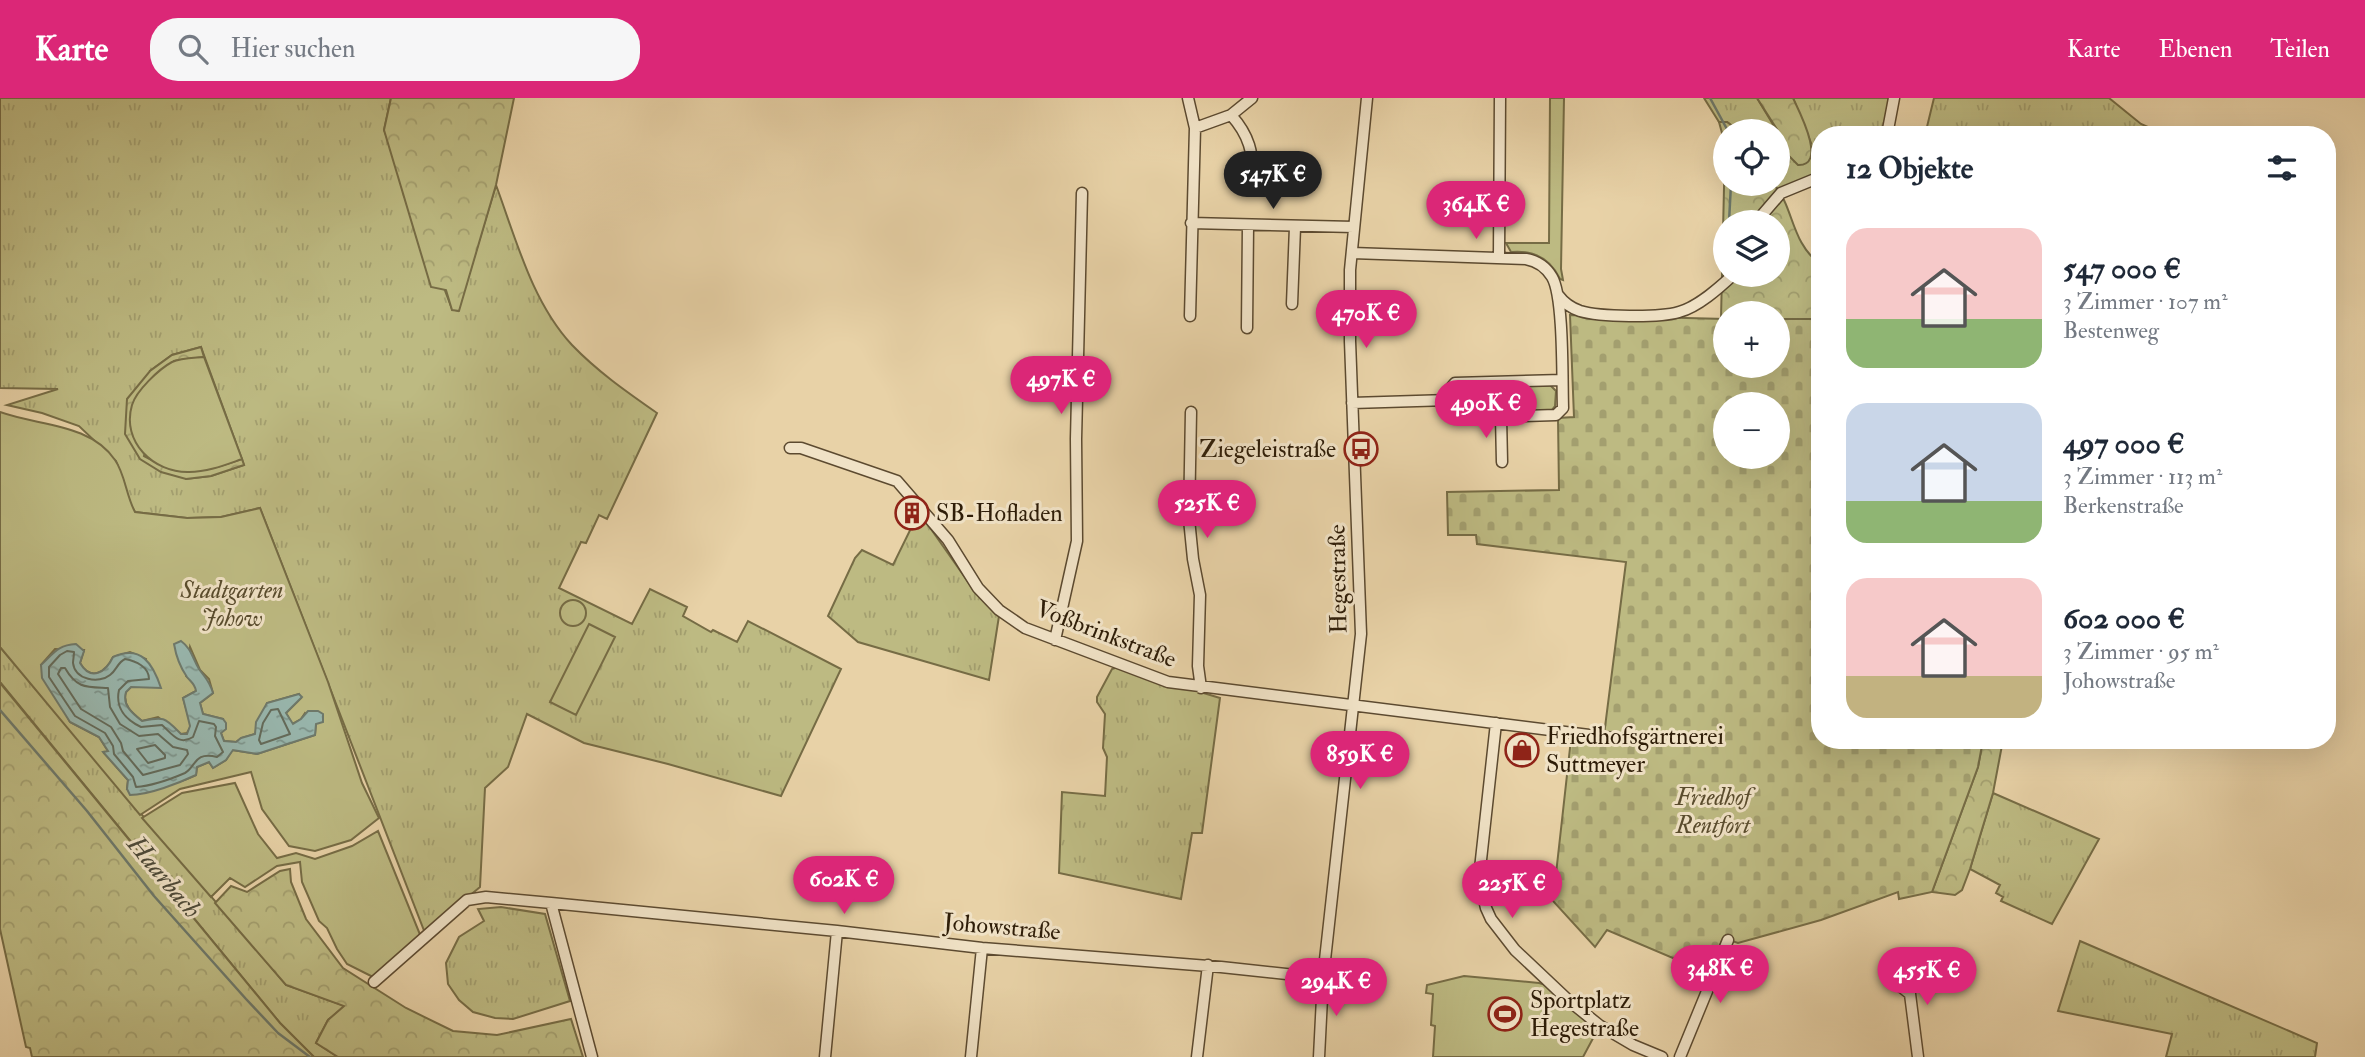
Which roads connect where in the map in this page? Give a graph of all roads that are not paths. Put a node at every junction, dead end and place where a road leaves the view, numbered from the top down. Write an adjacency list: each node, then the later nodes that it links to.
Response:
1 (1188, 98): 8 (street)
2 (1252, 98): 6 (street)
3 (1367, 98): 16 (street, Hegestraße)
4 (1500, 98): 18 (street)
5 (1894, 98): 7 (street)
6 (1234, 112): 8 (street); 9 (street)
7 (1889, 126)
8 (1195, 128): 13 (street)
9 (1252, 180)
10 (1811, 181): 12 (street)
11 (1082, 193): 31 (street)
12 (1766, 210)
13 (1191, 223): 14 (street); 22 (street)
14 (1248, 226): 15 (street); 23 (street)
15 (1295, 227): 16 (street); 21 (street)
16 (1354, 227): 17 (street, Hegestraße)
17 (1352, 253): 18 (street); 26 (street, Hegestraße)
18 (1499, 257): 20 (street)
19 (1718, 287): 20 (street)
20 (1558, 295): 24 (street)
21 (1292, 304)
22 (1190, 316)
23 (1247, 328)
24 (1562, 380): 25 (street); 28 (street)
25 (1449, 400): 26 (street); 28 (street)
26 (1352, 403): 33 (street, Hegestraße)
27 (1191, 412): 32 (street)
28 (1501, 417): 30 (street)
29 (790, 448): 31 (street, Voßbrinkstraße)
30 (1502, 462)
31 (1055, 640): 32 (street, Voßbrinkstraße)
32 (1201, 688): 33 (street, Voßbrinkstraße)
33 (1353, 706): 34 (street); 41 (street, Hegestraße)
34 (1496, 723): 35 (street); 49 (street)
35 (1613, 738)
36 (551, 903): 37 (street, Johowstraße); 42 (street, Johowstraße); 44 (street)
37 (837, 931): 39 (street, Johowstraße); 45 (street)
38 (1728, 940): 50 (street)
39 (982, 947): 40 (street, Johowstraße); 46 (street)
40 (1208, 965): 41 (street, Johowstraße); 47 (street)
41 (1323, 978): 48 (street, Hegestraße)
42 (374, 982)
43 (1895, 982): 51 (street)
44 (592, 1057)
45 (825, 1057)
46 (971, 1057)
47 (1198, 1057)
48 (1319, 1057)
49 (1662, 1057)
50 (1680, 1057)
51 (1918, 1057)

